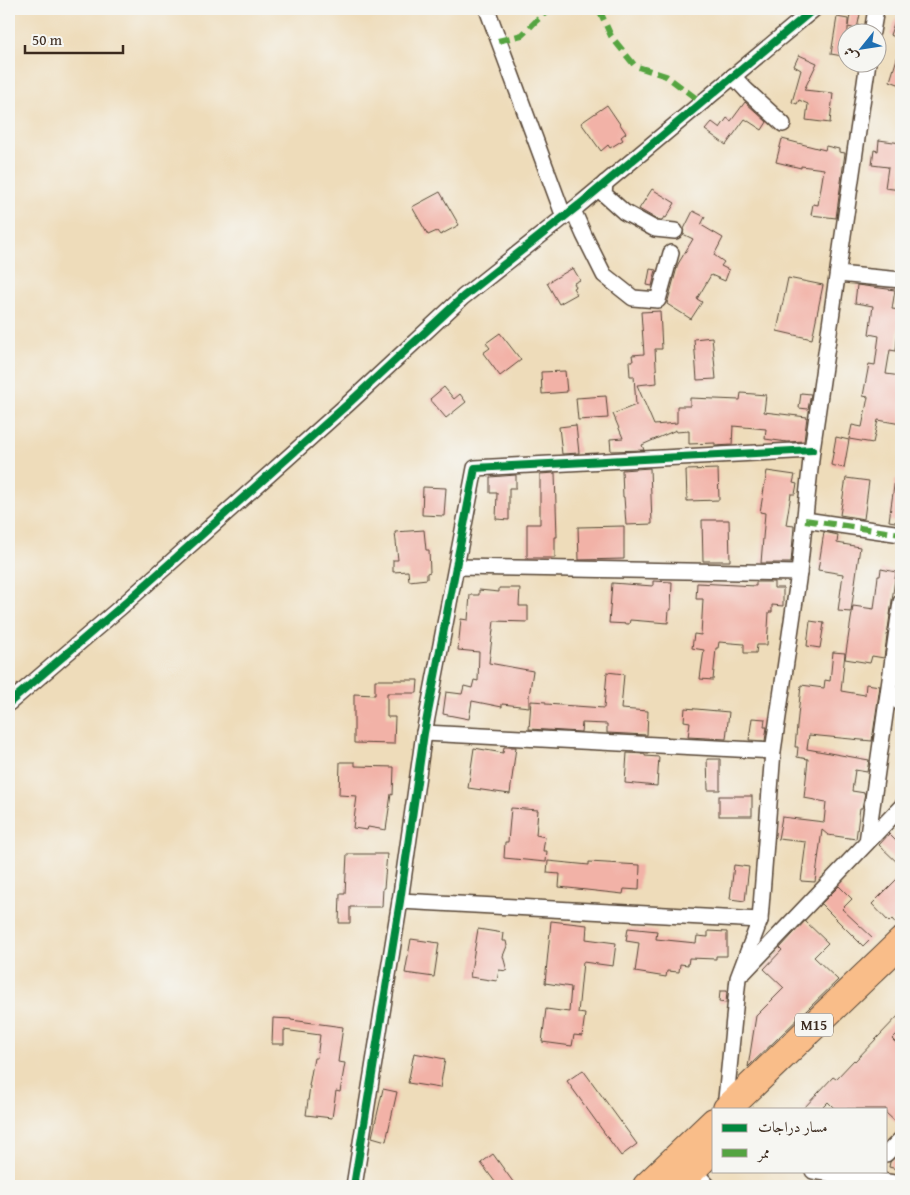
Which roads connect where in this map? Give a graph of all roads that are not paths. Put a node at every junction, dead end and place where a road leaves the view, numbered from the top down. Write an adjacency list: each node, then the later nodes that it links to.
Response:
1 (487, 9): 9 (street)
2 (814, 9): 6 (street)
3 (876, 9): 4 (street)
4 (874, 22)
5 (867, 72): 12 (street)
6 (733, 76): 7 (street); 8 (street)
7 (784, 124)
8 (605, 183): 9 (street); 10 (street)
9 (568, 213): 11 (street); 21 (street)
10 (675, 231)
11 (671, 253)
12 (838, 274): 13 (street); 14 (street)
13 (901, 280)
14 (812, 450): 15 (street); 17 (street)
15 (805, 520): 16 (street); 18 (street)
16 (901, 534)
17 (457, 567): 18 (street); 23 (street)
18 (799, 573): 24 (street)
19 (901, 602): 20 (street)
20 (889, 690): 22 (street); 26 (street)
21 (9, 703)
22 (901, 704)
23 (424, 733): 24 (street); 27 (street)
24 (773, 751): 28 (street)
25 (901, 807): 26 (street)
26 (867, 842): 30 (street)
27 (400, 901): 28 (street); 41 (street)
28 (760, 920): 30 (street)
29 (898, 957): 32 (highway, M15); 33 (highway, M15)
30 (738, 978): 31 (street)
31 (726, 1108)
32 (727, 1108)
33 (756, 1108)
34 (712, 1127): 37 (highway)
35 (901, 1138): 36 (street)
36 (888, 1152)
37 (697, 1163): 42 (highway)
38 (826, 1172): 39 (street)
39 (865, 1175): 40 (street)
40 (901, 1184)
41 (354, 1186)
42 (647, 1186)

